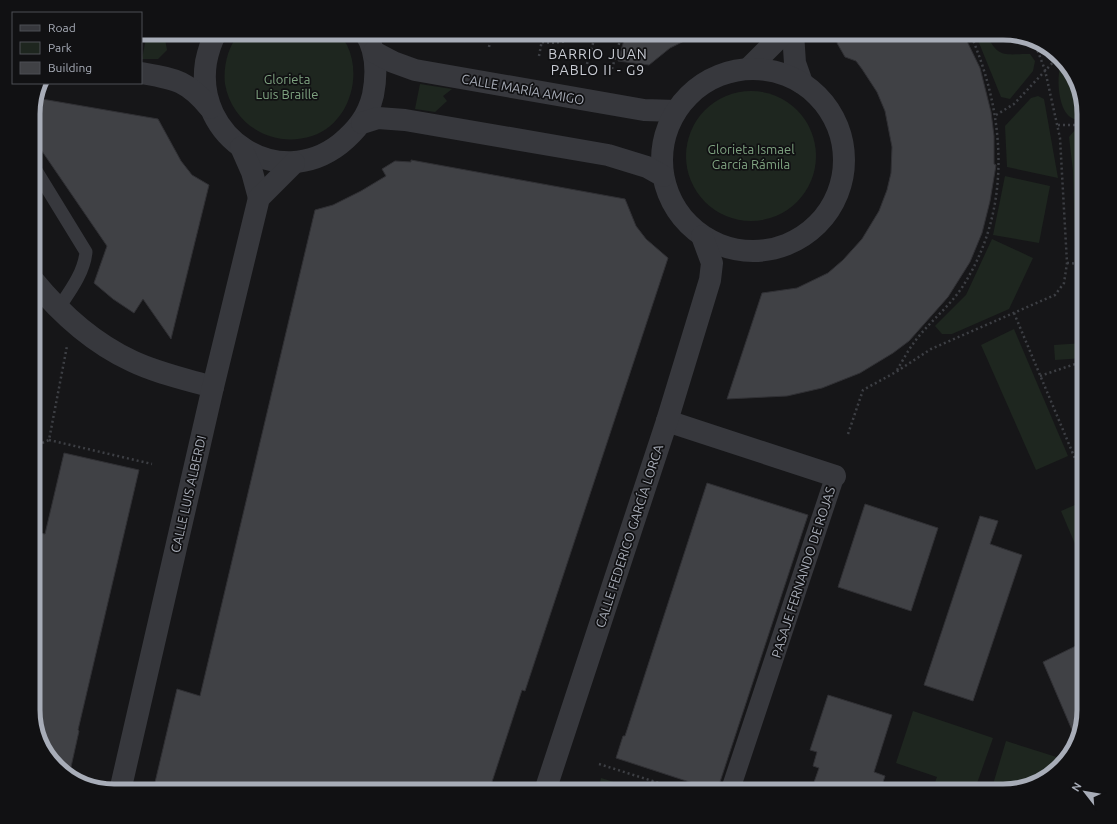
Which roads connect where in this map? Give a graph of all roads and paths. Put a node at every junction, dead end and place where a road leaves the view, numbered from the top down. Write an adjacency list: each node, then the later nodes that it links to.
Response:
1 (213, 40): 20 (street)
2 (490, 40): 10 (path)
3 (572, 40): 12 (path)
4 (594, 40): 14 (path)
5 (620, 40): 15 (path)
6 (777, 40): 16 (street)
7 (793, 40): 19 (street)
8 (973, 40): 22 (path)
9 (369, 43): 21 (street, CALLE MARÍA AMIGO); 23 (street)
10 (489, 47)
11 (1037, 48): 17 (path)
12 (539, 56)
13 (1054, 61): 17 (path)
14 (587, 64)
15 (612, 68)
16 (748, 69): 19 (street); 21 (street)
17 (1045, 70): 22 (path); 24 (path)
18 (142, 73): 20 (street)
19 (802, 83): 32 (street)
20 (210, 108): 26 (street)
21 (676, 111): 28 (street)
22 (996, 114): 41 (path)
23 (362, 123): 27 (street); 28 (street)
24 (1058, 125): 25 (path); 33 (path)
25 (1077, 125)
26 (241, 147): 27 (street); 30 (street, CALLE LUIS ALBERDI)
27 (294, 163): 30 (street)
28 (663, 176): 31 (street)
29 (40, 177): 37 (lane)
30 (259, 198): 43 (street, CALLE LUIS ALBERDI)
31 (702, 236): 32 (street); 35 (street, CALLE FEDERICO GARCÍA LORCA)
32 (753, 251): 35 (street)
33 (1068, 263): 34 (path); 38 (path)
34 (1077, 264)
35 (710, 280): 44 (street, CALLE FEDERICO GARCÍA LORCA)
36 (40, 288): 37 (street)
37 (58, 309): 43 (street)
38 (1014, 313): 41 (path); 42 (path)
39 (68, 343): 46 (path)
40 (1077, 363): 42 (path)
41 (896, 372): 45 (path)
42 (1040, 376): 48 (path)
43 (213, 387): 53 (street, CALLE LUIS ALBERDI)
44 (667, 421): 50 (street, PASAJE FERNANDO DE ROJAS); 54 (street, CALLE FEDERICO GARCÍA LORCA)
45 (848, 434)
46 (49, 440): 47 (path); 49 (path)
47 (40, 444)
48 (1077, 463)
49 (152, 464)
50 (835, 476): 57 (street, PASAJE FERNANDO DE ROJAS)
51 (599, 764): 52 (path)
52 (655, 782): 55 (path); 56 (path)
53 (122, 784)
54 (547, 784)
55 (650, 784)
56 (661, 784)
57 (732, 784)

